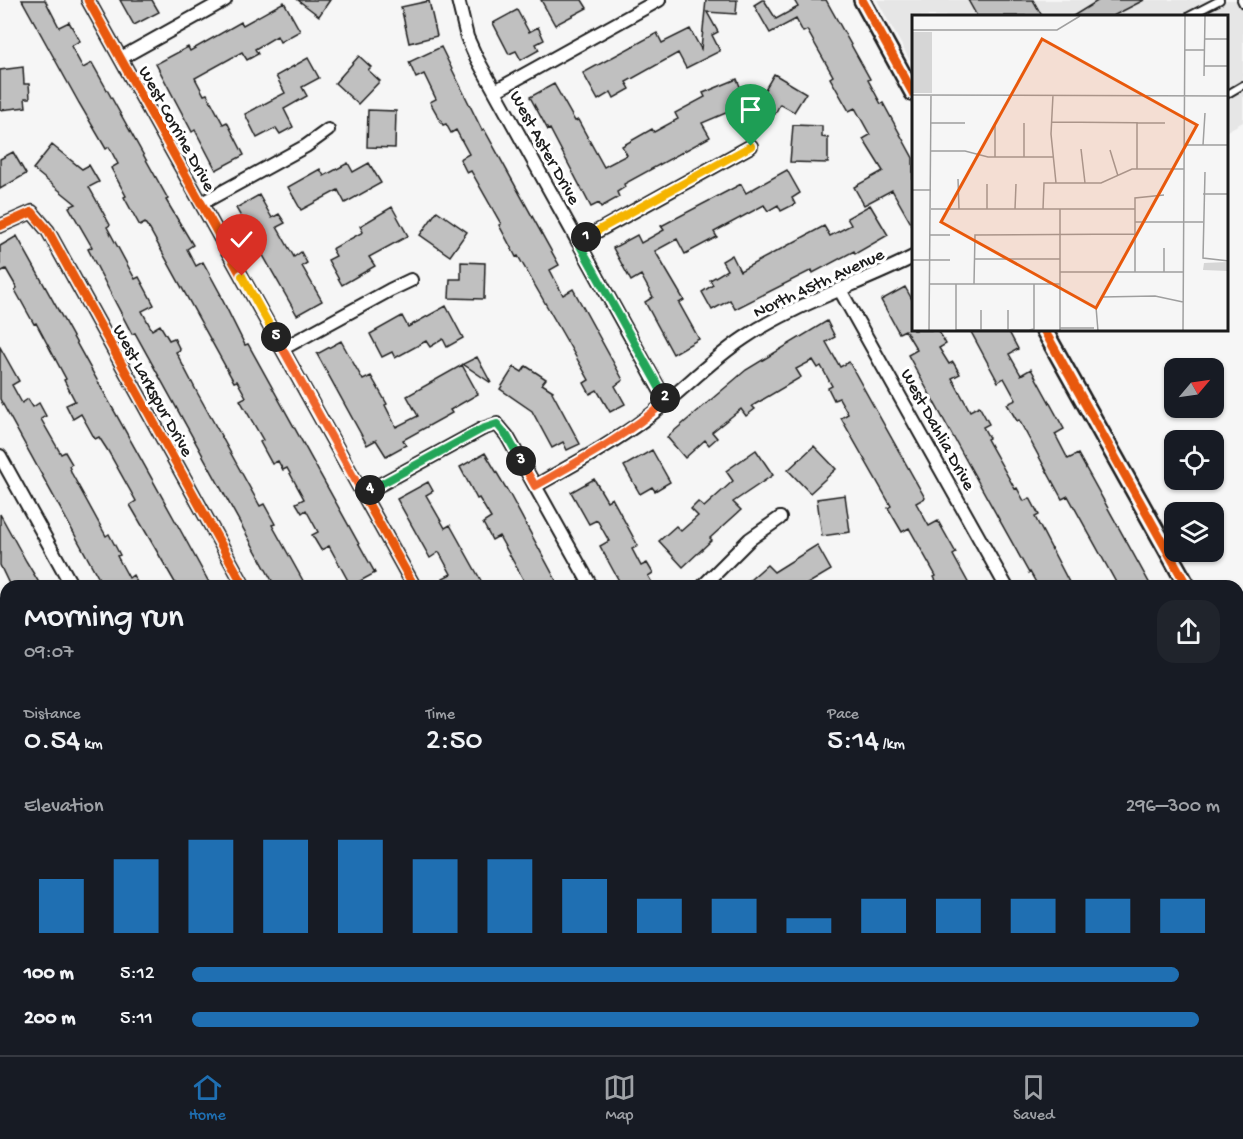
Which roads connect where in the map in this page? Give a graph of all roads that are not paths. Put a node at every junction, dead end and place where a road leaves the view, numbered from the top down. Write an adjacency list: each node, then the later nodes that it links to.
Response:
1 (88, 0): 8 (street, West Corrine Drive)
2 (225, 0): 8 (street)
3 (458, 0): 10 (street, West Aster Drive)
4 (659, 0): 10 (street)
5 (862, 0): 11 (street)
6 (1220, 0): 7 (lane)
7 (1192, 15)
8 (121, 58): 15 (street, West Corrine Drive)
9 (1243, 86): 12 (lane)
10 (495, 91): 17 (street, West Aster Drive)
11 (912, 91)
12 (1228, 94)
13 (328, 130): 15 (street)
14 (751, 146): 17 (street)
15 (202, 203): 22 (street, West Corrine Drive)
16 (0, 226): 29 (street, West Larkspur Drive)
17 (578, 242): 23 (street, West Aster Drive)
18 (912, 257): 20 (street, North 45th Avenue)
19 (411, 280): 22 (street)
20 (840, 290): 23 (street, North 45th Avenue); 33 (street, West Dahlia Drive)
21 (1045, 332): 34 (street)
22 (282, 349): 26 (street, West Corrine Drive)
23 (666, 401): 25 (street, North 45th Avenue)
24 (0, 456): 28 (street)
25 (535, 486): 26 (street); 31 (street)
26 (363, 494): 30 (street, West Corrine Drive)
27 (780, 518): 32 (street)
28 (69, 580)
29 (241, 580)
30 (406, 580)
31 (588, 580)
32 (709, 580)
33 (1003, 580)
34 (1184, 580)

